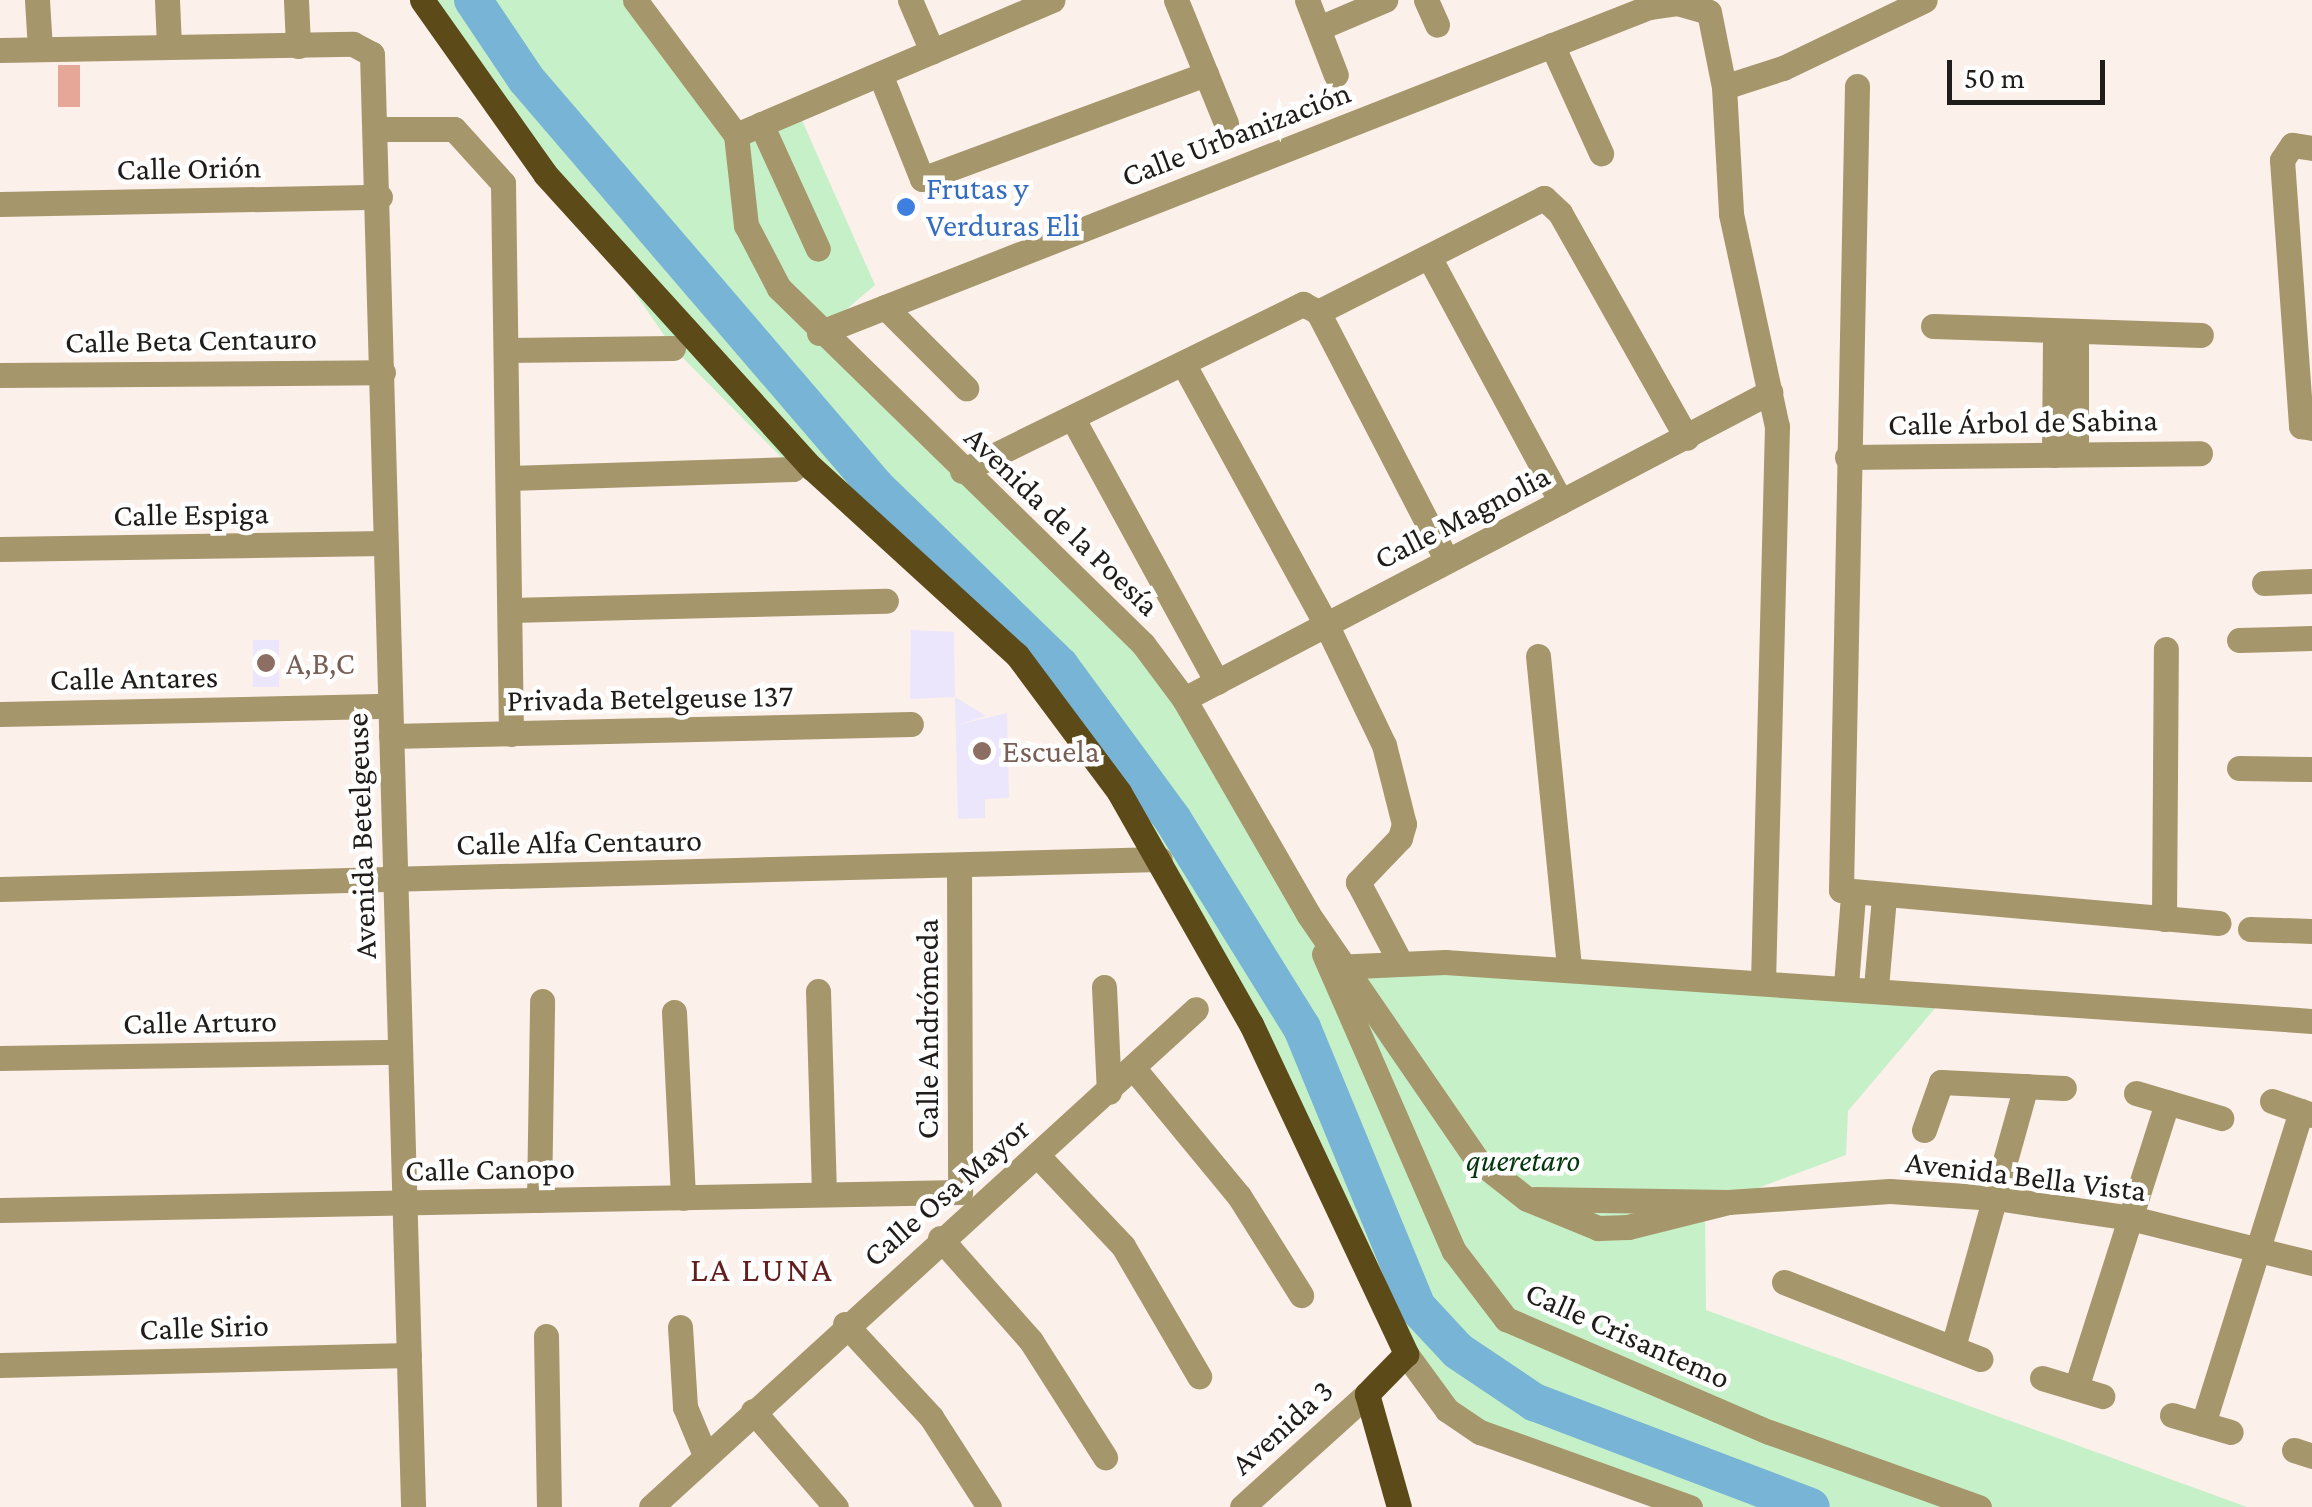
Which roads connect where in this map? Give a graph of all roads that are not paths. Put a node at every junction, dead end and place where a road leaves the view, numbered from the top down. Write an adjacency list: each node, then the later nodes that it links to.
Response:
1 (38, 0): 18 (street)
2 (166, 0): 16 (street)
3 (296, 0): 17 (street)
4 (422, 0): 80 (main road)
5 (910, 0): 20 (street)
6 (1052, 0): 20 (street)
7 (1176, 0): 22 (street)
8 (1307, 0): 14 (street)
9 (1384, 0): 14 (street)
10 (1426, 0): 13 (street)
11 (1925, 0): 25 (street)
12 (647, 3): 29 (street)
13 (1437, 25)
14 (1319, 28): 23 (street)
15 (1552, 45): 25 (street, Calle Urbanización); 31 (street); 36 (street, Calle Urbanización)
16 (169, 46): 17 (street); 18 (street)
17 (298, 46): 28 (street, Avenida Betelgeuse)
18 (40, 49): 19 (street)
19 (0, 50)
20 (932, 51): 21 (street)
21 (880, 74): 22 (street); 27 (street)
22 (1206, 74): 26 (street)
23 (1336, 75)
24 (1857, 86): 54 (street)
25 (1724, 87): 48 (street)
26 (1226, 122)
27 (761, 124): 29 (street); 34 (street)
28 (377, 129): 32 (street, Avenida Betelgeuse); 43 (street)
29 (736, 135): 40 (street, Avenida de la Poesía)
30 (2312, 148): 50 (street)
31 (1601, 154)
32 (380, 197): 33 (street, Calle Orión); 45 (street, Avenida Betelgeuse)
33 (0, 204)
34 (818, 249)
35 (1429, 256): 37 (street); 51 (street); 58 (street)
36 (885, 307): 40 (street, Calle Urbanización); 47 (street)
37 (1318, 312): 44 (street); 61 (street)
38 (1933, 326): 39 (street)
39 (2065, 331): 41 (street); 53 (street)
40 (819, 332): 56 (street, Avenida de la Poesía)
41 (2201, 335)
42 (673, 348): 43 (street)
43 (507, 350): 57 (street)
44 (1184, 366): 49 (street); 66 (street)
45 (383, 372): 46 (street, Calle Beta Centauro); 59 (street, Avenida Betelgeuse)
46 (0, 375)
47 (966, 388)
48 (1770, 392): 51 (street, Calle Magnolia); 93 (street)
49 (1073, 419): 56 (street); 71 (street)
50 (2312, 428)
51 (1687, 438): 58 (street, Calle Magnolia)
52 (2200, 453): 53 (street, Calle Árbol de Sabina)
53 (2065, 454): 54 (street, Calle Árbol de Sabina)
54 (1847, 457): 84 (street)
55 (792, 469): 57 (street)
56 (962, 471): 72 (street, Avenida de la Poesía)
57 (508, 478): 65 (street)
58 (1562, 502): 61 (street, Calle Magnolia)
59 (384, 543): 60 (street, Calle Espiga); 73 (street, Avenida Betelgeuse)
60 (0, 549)
61 (1447, 561): 66 (street, Calle Magnolia)
62 (2312, 581): 63 (street)
63 (2264, 583)
64 (886, 601): 65 (street)
65 (510, 610): 76 (street)
66 (1326, 624): 71 (street, Calle Magnolia); 90 (street)
67 (2312, 638): 68 (street)
68 (2239, 640)
69 (2166, 649): 86 (street)
70 (1538, 656): 92 (street)
71 (1218, 682): 72 (street, Calle Magnolia)
72 (1184, 699): 91 (street, Avenida de la Poesía)
73 (390, 706): 74 (street, Calle Antares); 77 (street, Avenida Betelgeuse)
74 (0, 714)
75 (912, 724): 76 (street, Privada Betelgeuse 137)
76 (510, 734): 77 (street, Privada Betelgeuse 137)
77 (391, 736): 82 (street, Avenida Betelgeuse)
78 (2239, 768): 79 (street)
79 (2312, 769)
80 (1160, 859): 81 (street, Calle Alfa Centauro); 133 (main road)
81 (959, 866): 82 (street, Calle Alfa Centauro); 119 (street, Calle Andrómeda)
82 (394, 879): 83 (street, Calle Alfa Centauro); 102 (street, Avenida Betelgeuse)
83 (0, 889)
84 (1853, 896): 85 (street); 94 (street)
85 (1884, 898): 86 (street); 95 (street)
86 (2164, 919): 87 (street)
87 (2219, 923)
88 (2250, 928): 89 (street)
89 (2312, 931)
90 (1400, 962): 91 (street); 92 (street)
91 (1339, 966): 117 (street, Avenida Bella Vista); 155 (street, Calle Crisantemo)
92 (1569, 970): 93 (street)
93 (1763, 981): 94 (street)
94 (1846, 985): 95 (street)
95 (1876, 987): 101 (street)
96 (1104, 988): 107 (street)
97 (818, 991): 115 (street)
98 (542, 1000): 118 (street)
99 (1196, 1009): 104 (street, Calle Osa Mayor)
100 (674, 1012): 116 (street)
101 (2312, 1021)
102 (400, 1052): 103 (street, Calle Arturo); 120 (street, Avenida Betelgeuse)
103 (0, 1058)
104 (1135, 1070): 107 (street, Calle Osa Mayor); 127 (street)
105 (2026, 1086): 106 (street); 113 (street); 117 (street)
106 (2064, 1088)
107 (1110, 1092): 114 (street, Calle Osa Mayor)
108 (2136, 1094): 110 (street)
109 (2272, 1101): 111 (street)
110 (2167, 1102): 112 (street); 122 (street)
111 (2306, 1113): 124 (street)
112 (2220, 1118)
113 (1924, 1130)
114 (1037, 1155): 119 (street, Calle Osa Mayor); 136 (street)
115 (824, 1194): 116 (street, Calle Canopo); 119 (street, Calle Canopo)
116 (683, 1198): 118 (street, Calle Canopo)
117 (1996, 1198): 122 (street, Avenida Bella Vista); 131 (street)
118 (540, 1200): 120 (street, Calle Canopo)
119 (967, 1200): 123 (street, Calle Osa Mayor)
120 (404, 1203): 121 (street, Calle Canopo); 132 (street, Avenida Betelgeuse)
121 (0, 1210)
122 (2131, 1218): 124 (street, Avenida Bella Vista); 138 (street)
123 (940, 1238): 128 (street, Calle Osa Mayor); 146 (street)
124 (2261, 1248): 125 (street, Avenida Bella Vista); 143 (street)
125 (2312, 1264)
126 (1784, 1282): 131 (street)
127 (1301, 1295)
128 (845, 1324): 141 (street, Calle Osa Mayor); 151 (street)
129 (680, 1327): 145 (street)
130 (546, 1336): 149 (street)
131 (1953, 1347): 134 (street)
132 (409, 1354): 135 (street, Calle Sirio); 148 (street, Avenida Betelgeuse)
133 (1406, 1354): 139 (main road); 154 (street)
134 (1980, 1359)
135 (0, 1365)
136 (1199, 1376)
137 (2042, 1378): 138 (street)
138 (2076, 1388): 140 (street)
139 (1367, 1394): 152 (street, Avenida 3); 153 (main road)
140 (2102, 1396)
141 (753, 1411): 145 (street, Calle Osa Mayor); 150 (street)
142 (2172, 1414): 143 (street)
143 (2203, 1424): 144 (street)
144 (2231, 1432)
145 (705, 1455): 147 (street, Calle Osa Mayor)
146 (1106, 1458)
147 (664, 1503)
148 (412, 1507)
149 (550, 1507)
150 (836, 1507)
151 (989, 1507)
152 (1242, 1507)
153 (1399, 1507)
154 (1690, 1507)
155 (1979, 1507)

